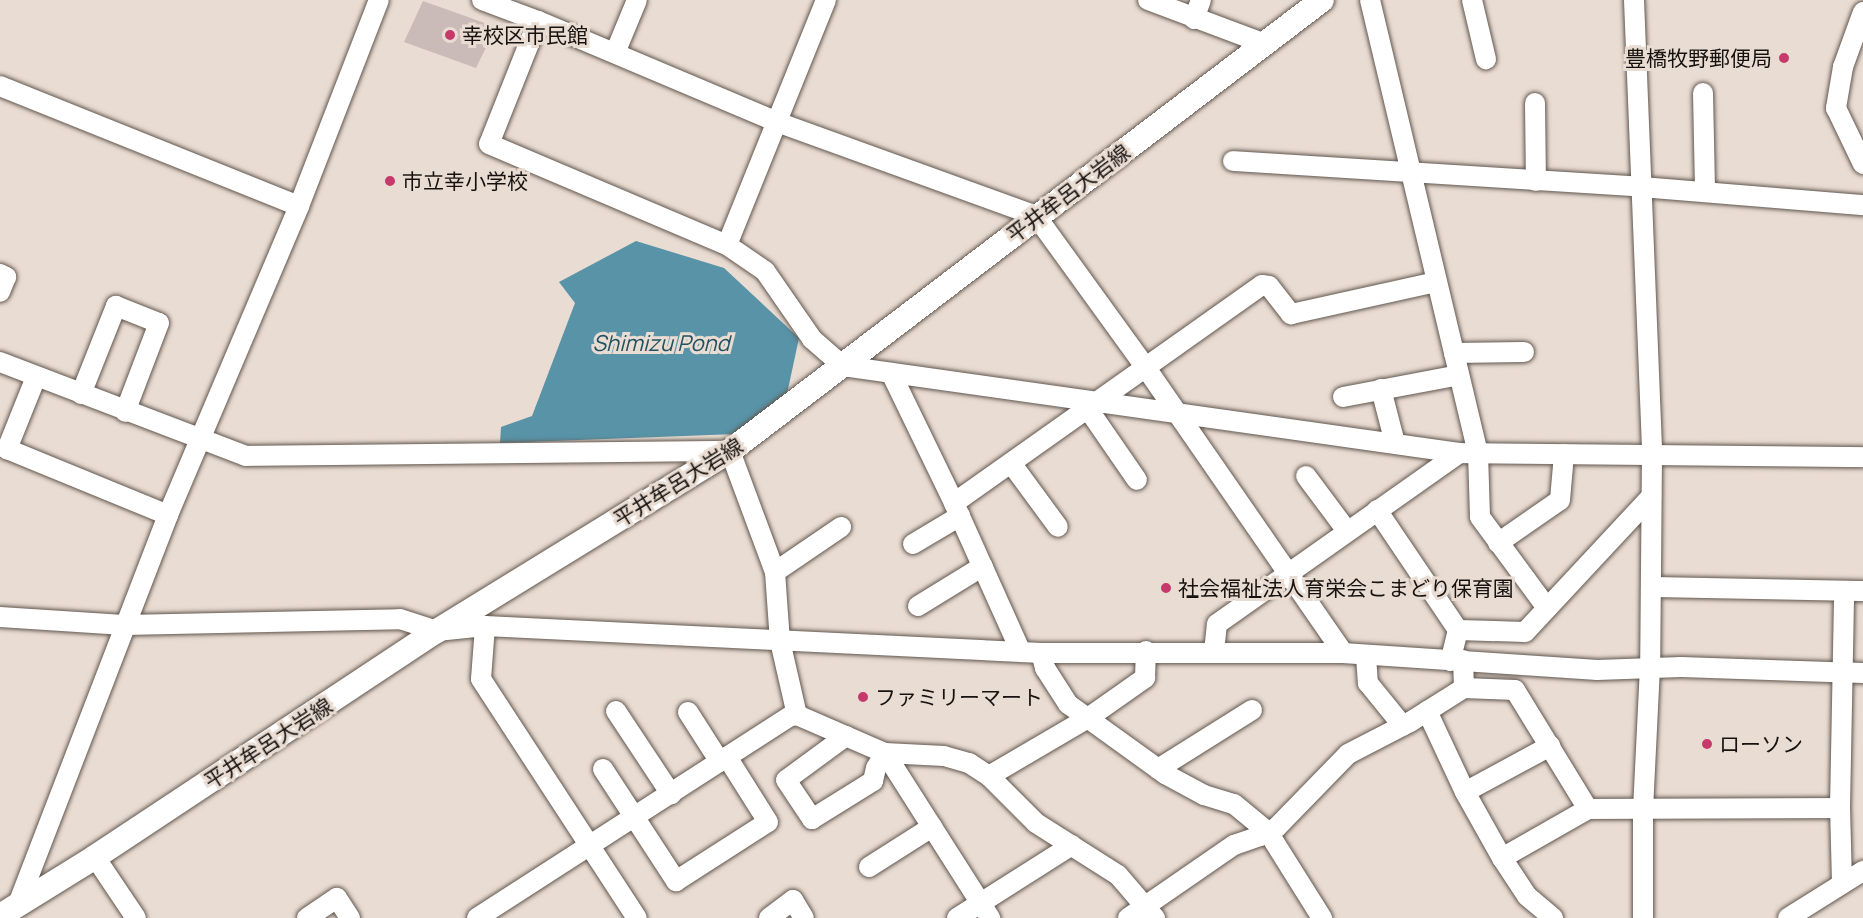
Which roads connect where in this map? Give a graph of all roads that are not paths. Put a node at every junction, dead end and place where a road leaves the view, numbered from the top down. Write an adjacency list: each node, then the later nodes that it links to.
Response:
1 (379, 0): 30 (street)
2 (482, 0): 13 (street)
3 (637, 0): 15 (street)
4 (826, 0): 22 (street)
5 (1148, 0): 12 (street)
6 (1201, 0): 12 (street)
7 (1322, 0): 14 (main road, 平井牟呂大岩線)
8 (1370, 0): 25 (street)
9 (1472, 0): 16 (street)
10 (1632, 2): 27 (street)
11 (1863, 12): 18 (street)
12 (1194, 19): 14 (street)
13 (538, 21): 15 (street); 32 (street)
14 (1265, 44): 31 (main road, 平井牟呂大岩線)
15 (615, 53): 22 (street)
16 (1486, 59)
17 (1863, 64): 18 (street)
18 (1843, 67): 24 (street)
19 (0, 86): 30 (street)
20 (1703, 93): 28 (street)
21 (1535, 103): 26 (street)
22 (777, 122): 31 (street); 32 (street)
23 (1233, 161): 25 (street)
24 (1863, 164)
25 (1410, 174): 26 (street); 34 (street)
26 (1536, 181): 27 (street)
27 (1642, 187): 28 (street); 55 (street)
28 (1705, 192): 29 (street)
29 (1863, 205)
30 (299, 206): 50 (street)
31 (1036, 216): 39 (main road, 平井牟呂大岩線); 40 (street)
32 (728, 245): 39 (street)
33 (0, 274): 35 (street)
34 (1437, 282): 37 (street); 40 (street)
35 (0, 292)
36 (1524, 352): 37 (street)
37 (1454, 353): 42 (street)
38 (0, 362): 43 (street)
39 (843, 366): 41 (street); 52 (main road, 平井牟呂大岩線)
40 (1146, 368): 47 (street); 49 (street)
41 (891, 373): 47 (street); 61 (street)
42 (1459, 375): 44 (street); 53 (street)
43 (36, 377): 45 (street); 63 (street)
44 (1381, 389): 46 (street); 51 (street)
45 (81, 394): 48 (street); 48 (street)
46 (1343, 397)
47 (1092, 406): 49 (street); 57 (street); 59 (street)
48 (125, 412): 50 (street)
49 (1177, 413): 51 (street); 71 (street)
50 (201, 441): 52 (street); 63 (street)
51 (1395, 443): 53 (street)
52 (730, 451): 70 (street); 80 (main road, 平井牟呂大岩線)
53 (1468, 453): 54 (street); 62 (street); 67 (street)
54 (1564, 454): 55 (street); 67 (street)
55 (1652, 454): 56 (street); 60 (street)
56 (1863, 457)
57 (1011, 463): 61 (street); 65 (street)
58 (1306, 476): 66 (street)
59 (1137, 480)
60 (1651, 497): 72 (street); 75 (street)
61 (957, 509): 68 (street); 69 (street)
62 (1377, 510): 66 (street); 79 (street)
63 (168, 514): 77 (street)
64 (841, 527): 70 (street)
65 (1058, 527)
66 (1347, 531): 71 (street)
67 (1498, 543): 75 (street)
68 (913, 544)
69 (983, 566): 74 (street); 82 (street)
70 (775, 572): 81 (street)
71 (1288, 572): 85 (street); 86 (street)
72 (1651, 587): 73 (street); 89 (street)
73 (1854, 592): 90 (street)
74 (918, 606)
75 (1547, 608): 79 (street)
76 (0, 617): 77 (street)
77 (124, 625): 80 (street); 122 (street)
78 (485, 626): 80 (street); 81 (street); 115 (street)
79 (1458, 630): 88 (street)
80 (437, 631): 117 (main road, 平井牟呂大岩線)
81 (780, 640): 82 (street); 97 (street)
82 (1021, 651): 84 (street)
83 (1146, 651): 84 (street); 85 (street); 98 (street)
84 (1041, 652): 98 (street)
85 (1214, 652): 86 (street)
86 (1343, 653): 87 (street)
87 (1366, 656): 88 (street); 99 (street)
88 (1456, 661): 89 (street); 92 (street)
89 (1650, 667): 90 (street); 110 (street)
90 (1843, 673): 91 (street); 111 (street)
91 (1863, 673)
92 (1464, 688): 95 (street); 101 (street)
93 (616, 711): 108 (street)
94 (1252, 711): 105 (street)
95 (1427, 711): 99 (street); 107 (street)
96 (688, 712): 103 (street)
97 (797, 715): 100 (street); 103 (street)
98 (1088, 718): 105 (street); 106 (street)
99 (1403, 726): 114 (street)
100 (846, 736): 102 (street); 102 (street)
101 (1550, 746): 107 (street); 109 (street)
102 (885, 753): 106 (street); 113 (street)
103 (724, 759): 108 (street); 112 (street)
104 (603, 769): 112 (street)
105 (1158, 769): 114 (street)
106 (989, 776): 116 (street)
107 (1465, 792): 118 (street)
108 (671, 794): 112 (street)
109 (1588, 808): 110 (street); 118 (street)
110 (1643, 808): 111 (street); 136 (street)
111 (1840, 808): 121 (street)
112 (634, 817): 115 (street)
113 (932, 827): 119 (street); 123 (street)
114 (1268, 832): 124 (street); 134 (street)
115 (591, 845): 128 (street); 129 (street)
116 (1072, 845): 123 (street); 124 (street)
117 (95, 857): 122 (main road, 平井牟呂大岩線); 125 (street)
118 (1502, 858): 135 (street)
119 (869, 867)
120 (1863, 871): 121 (street)
121 (1842, 883): 137 (street)
122 (9, 910)
123 (985, 911): 132 (street)
124 (1151, 912): 133 (street)
125 (135, 918)
126 (307, 918): 127 (street)
127 (350, 918)
128 (477, 918)
129 (637, 918)
130 (769, 918): 131 (street)
131 (804, 918)
132 (957, 918)
133 (1128, 918)
134 (1322, 918)
135 (1553, 918)
136 (1643, 918)
137 (1788, 918)

